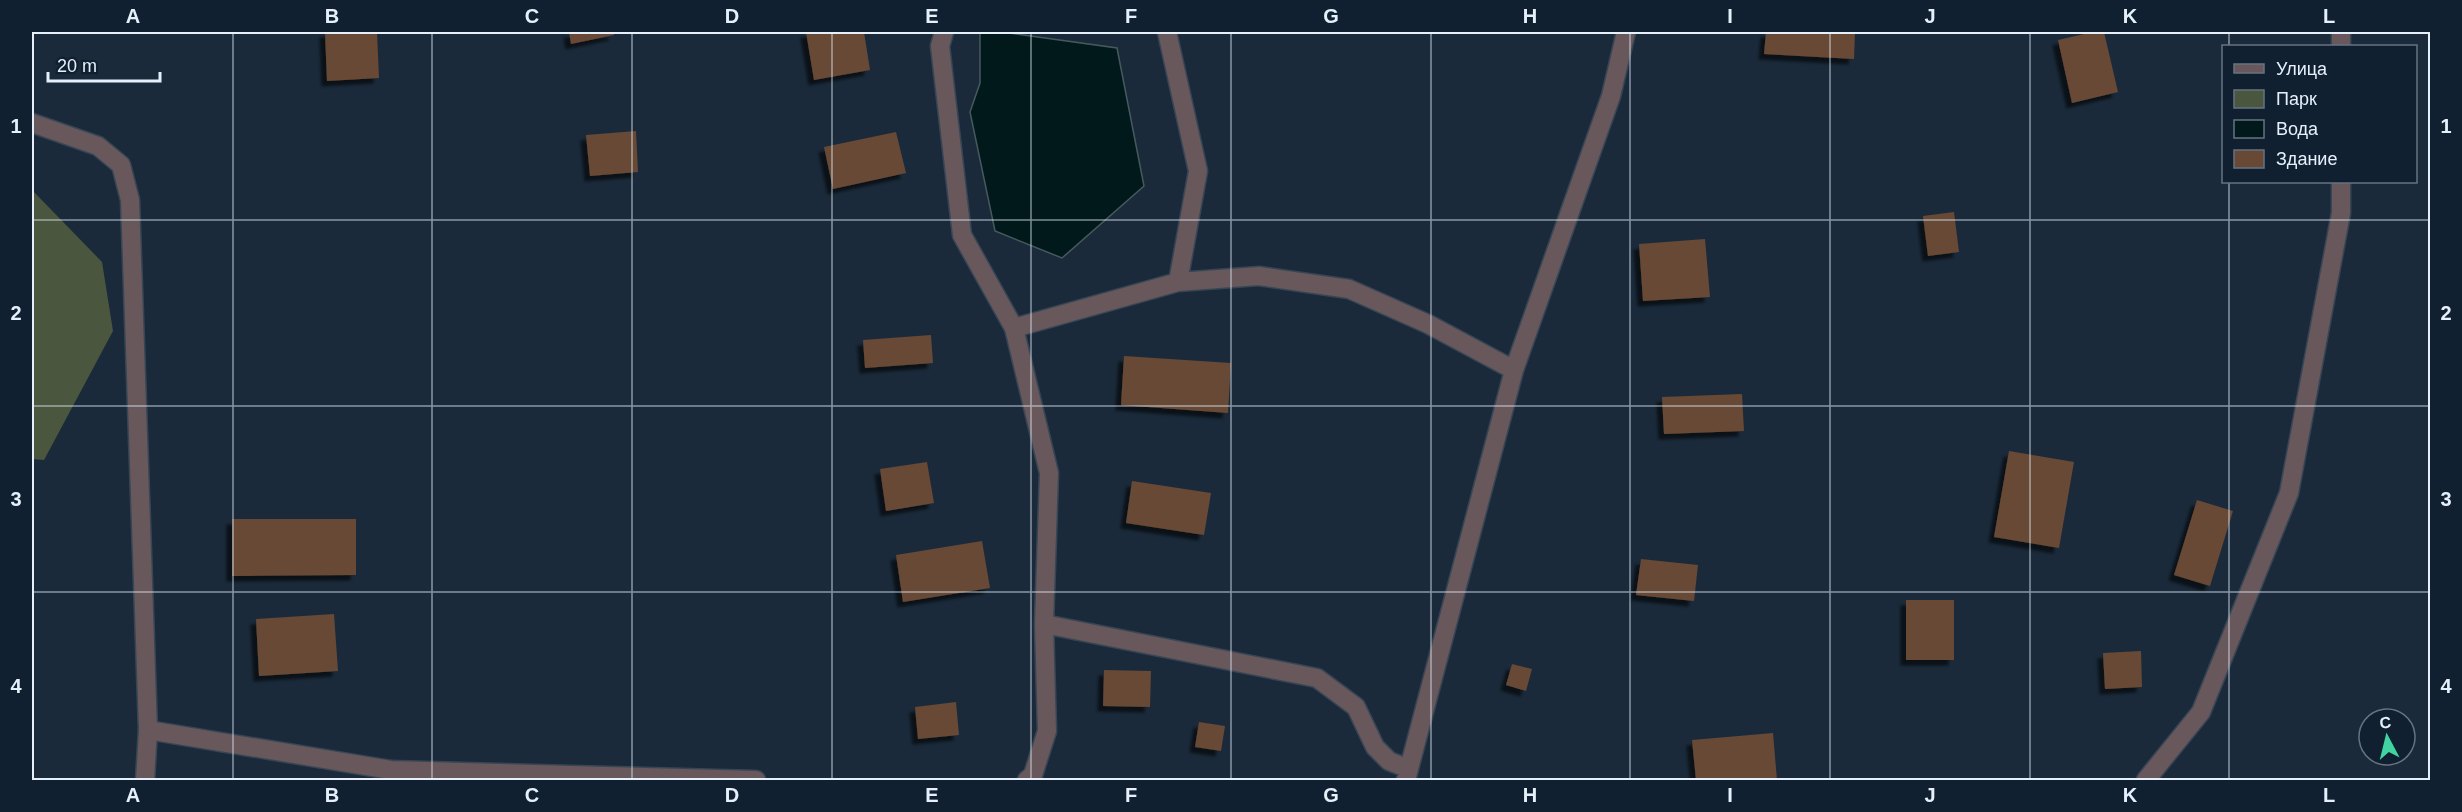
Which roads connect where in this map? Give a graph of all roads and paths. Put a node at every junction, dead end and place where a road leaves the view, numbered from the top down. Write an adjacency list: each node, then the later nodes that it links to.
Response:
1 (944, 32): 7 (street)
2 (1167, 32): 6 (street)
3 (1626, 32): 8 (street)
4 (32, 123): 10 (street)
5 (2341, 183): 15 (street)
6 (1178, 282): 7 (street); 8 (street)
7 (1014, 328): 9 (street)
8 (1514, 370): 11 (street)
9 (1044, 624): 11 (street); 14 (street)
10 (148, 730): 12 (street); 13 (street)
11 (1407, 775)
12 (145, 780)
13 (756, 780)
14 (1028, 780)
15 (2146, 780)

